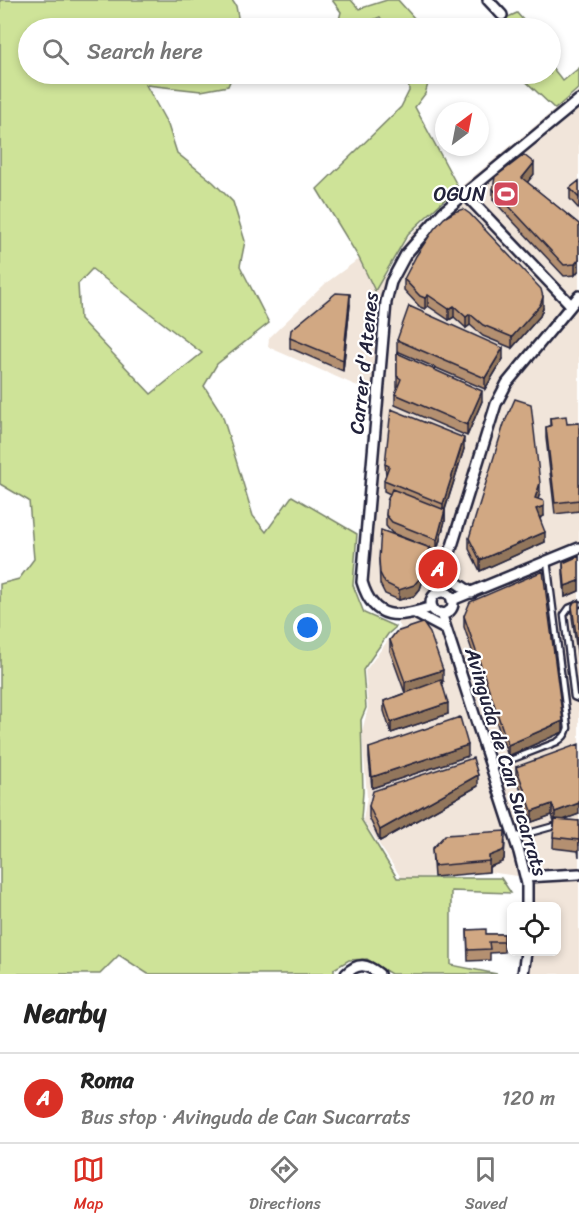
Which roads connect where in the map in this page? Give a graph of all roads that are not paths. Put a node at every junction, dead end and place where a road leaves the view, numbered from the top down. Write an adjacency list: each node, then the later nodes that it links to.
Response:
1 (488, 0): 2 (street)
2 (502, 15)
3 (579, 100): 4 (street, Carrer d'Atenes)
4 (465, 194): 6 (street); 15 (street, Carrer d'Atenes)
5 (579, 296): 6 (street)
6 (572, 305): 9 (street)
7 (579, 548): 8 (street)
8 (547, 561): 11 (street); 19 (lane)
9 (445, 569): 10 (street); 11 (street)
10 (442, 592): 12 (street); 14 (street)
11 (472, 593): 12 (street)
12 (452, 600): 16 (street)
13 (579, 604): 18 (lane)
14 (432, 607): 15 (street); 16 (street)
15 (415, 613): 17 (street, Avinguda de Can Sucarrats)
16 (441, 613): 17 (street, Avinguda de Can Sucarrats)
17 (445, 629): 19 (street, Avinguda de Can Sucarrats)
18 (579, 699)
19 (492, 768): 21 (street, Avinguda de Can Sucarrats)
20 (564, 824): 21 (lane)
21 (514, 837): 23 (street, Avinguda de Can Sucarrats)
22 (579, 874): 23 (street)
23 (526, 877): 24 (street, Avinguda de Can Sucarrats)
24 (527, 902)
25 (525, 956): 28 (street)
26 (346, 974): 27 (street)
27 (380, 974)
28 (523, 974)

